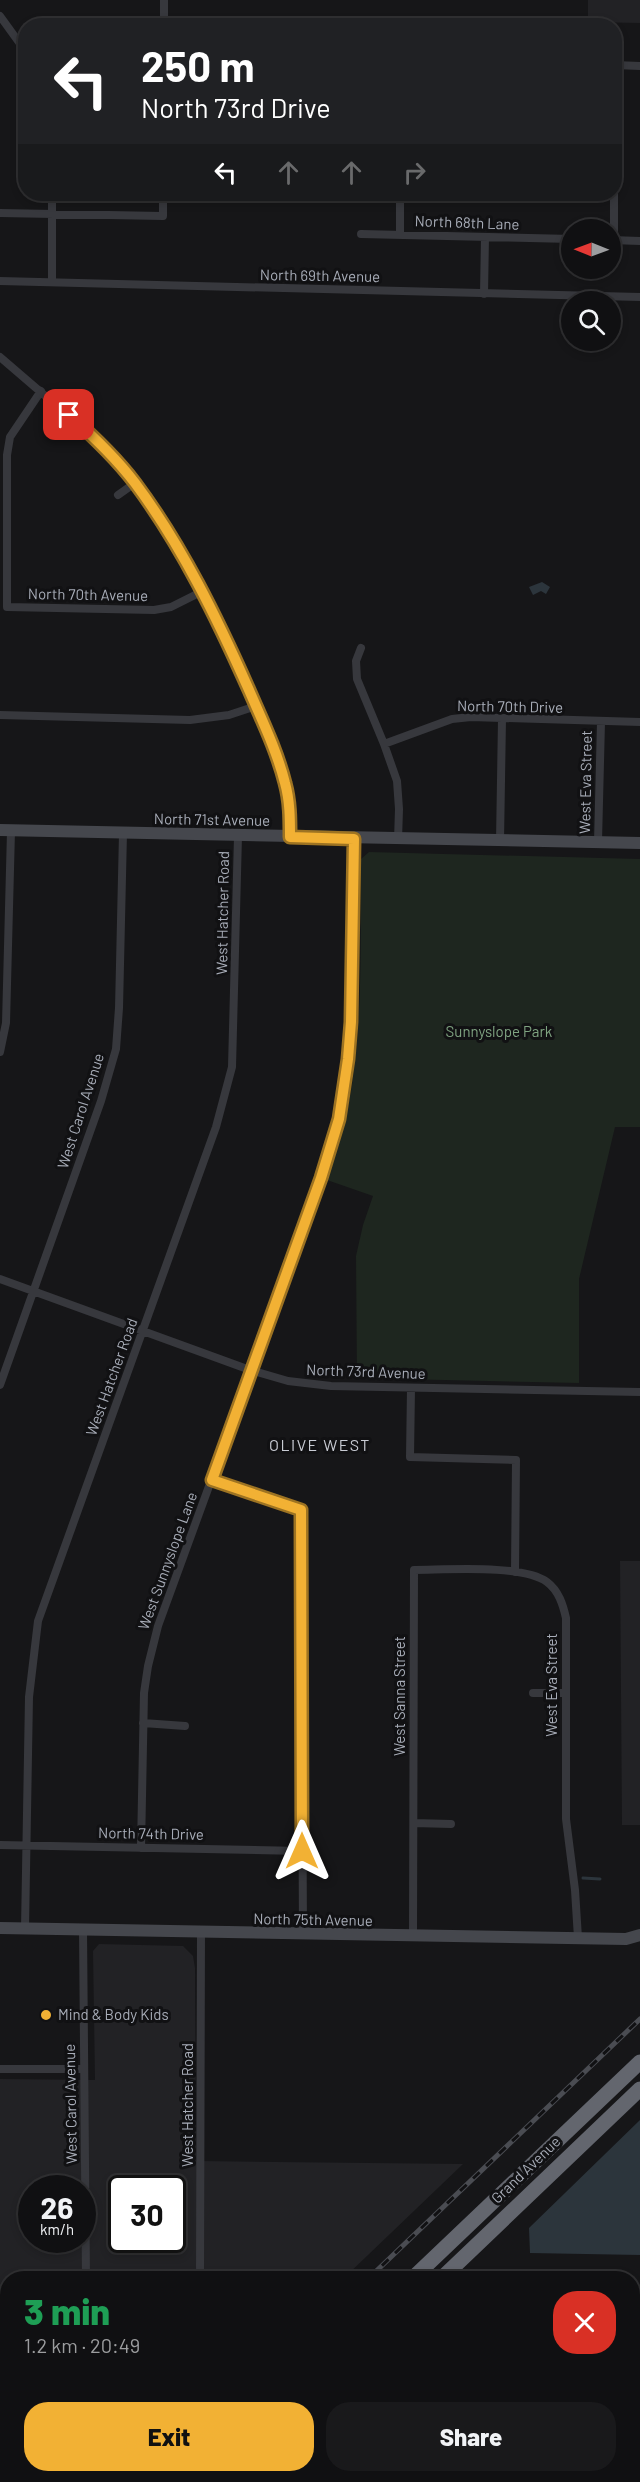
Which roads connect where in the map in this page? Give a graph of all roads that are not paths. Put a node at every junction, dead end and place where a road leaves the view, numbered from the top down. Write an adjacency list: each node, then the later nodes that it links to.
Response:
1 (164, 0): 3 (street)
2 (0, 16): 4 (street)
3 (164, 18)
4 (18, 41)
5 (622, 65): 6 (street)
6 (640, 66)
7 (52, 201): 12 (street)
8 (163, 201): 12 (street)
9 (400, 201): 15 (street)
10 (614, 201): 13 (street)
11 (0, 213): 12 (street)
12 (51, 214): 21 (street)
13 (613, 219)
14 (361, 234): 15 (street, North 68th Lane)
15 (400, 235): 16 (street, North 68th Lane)
16 (485, 237): 17 (street, North 68th Lane); 22 (street)
17 (561, 239)
18 (621, 240): 19 (street)
19 (640, 241)
20 (0, 281): 21 (street, North 69th Avenue)
21 (52, 282): 22 (street, North 69th Avenue)
22 (484, 294): 23 (street, North 69th Avenue)
23 (640, 297)
24 (0, 357): 25 (street)
25 (41, 391): 26 (street); 28 (street, North 70th Avenue)
26 (135, 483): 27 (street); 28 (street)
27 (118, 495)
28 (201, 592): 30 (street)
29 (361, 648): 35 (street)
30 (256, 706): 31 (street); 39 (street)
31 (0, 715)
32 (502, 718): 33 (street, North 70th Drive); 35 (street, North 70th Drive); 42 (street)
33 (601, 722): 34 (street, North 70th Drive); 43 (street, West Eva Street)
34 (640, 722)
35 (384, 744): 41 (street)
36 (5, 830): 37 (main road, North 71st Avenue); 45 (street)
37 (123, 833): 38 (main road, North 71st Avenue); 47 (street, West Carol Avenue)
38 (238, 836): 39 (main road, North 71st Avenue); 48 (street, West Hatcher Road)
39 (290, 837): 40 (main road, North 71st Avenue)
40 (354, 839): 41 (main road, North 71st Avenue); 49 (street, West Sunnyslope Lane)
41 (398, 840): 42 (main road, North 71st Avenue)
42 (500, 842): 43 (main road, North 71st Avenue)
43 (598, 842): 44 (main road, North 71st Avenue)
44 (640, 843)
45 (0, 1052)
46 (0, 1279): 47 (street, North 73rd Avenue)
47 (34, 1292): 48 (street, North 73rd Avenue); 50 (street, West Carol Avenue)
48 (143, 1329): 49 (street, North 73rd Avenue); 63 (street, West Hatcher Road)
49 (250, 1370): 51 (street, North 73rd Avenue); 53 (street, West Sunnyslope Lane)
50 (0, 1385)
51 (411, 1388): 52 (street, North 73rd Avenue); 55 (street)
52 (640, 1392)
53 (212, 1480): 58 (street, West Sunnyslope Lane); 65 (street)
54 (414, 1570): 55 (street, West Eva Street); 60 (street, West Sanna Street)
55 (515, 1572): 57 (street, West Eva Street)
56 (533, 1693): 57 (street)
57 (566, 1693): 73 (street, West Eva Street)
58 (143, 1723): 59 (street); 64 (street, West Sunnyslope Lane)
59 (185, 1726)
60 (414, 1823): 61 (street); 72 (street, West Sanna Street)
61 (451, 1824)
62 (0, 1845): 63 (street, North 74th Drive)
63 (25, 1845): 64 (street, North 74th Drive); 67 (street, West Hatcher Road)
64 (141, 1848): 65 (street, North 74th Drive)
65 (302, 1851): 70 (street)
66 (0, 1928): 67 (main road, North 75th Avenue)
67 (25, 1929): 68 (main road, North 75th Avenue)
68 (83, 1929): 69 (main road, North 75th Avenue); 78 (street, West Carol Avenue)
69 (201, 1932): 70 (main road, North 75th Avenue); 81 (street, West Hatcher Road)
70 (303, 1935): 72 (main road, North 75th Avenue)
71 (640, 1935): 74 (main road, North 75th Avenue)
72 (413, 1936): 73 (main road, North 75th Avenue)
73 (578, 1938): 74 (main road, North 75th Avenue)
74 (626, 1939): 75 (main road, North 75th Avenue)
75 (640, 1945)
76 (640, 2062): 82 (highway, Grand Avenue)
77 (0, 2069): 78 (street)
78 (84, 2069): 80 (street, West Carol Avenue)
79 (640, 2090): 83 (highway, Grand Avenue)
80 (86, 2271)
81 (200, 2271)
82 (420, 2271)
83 (449, 2271)

